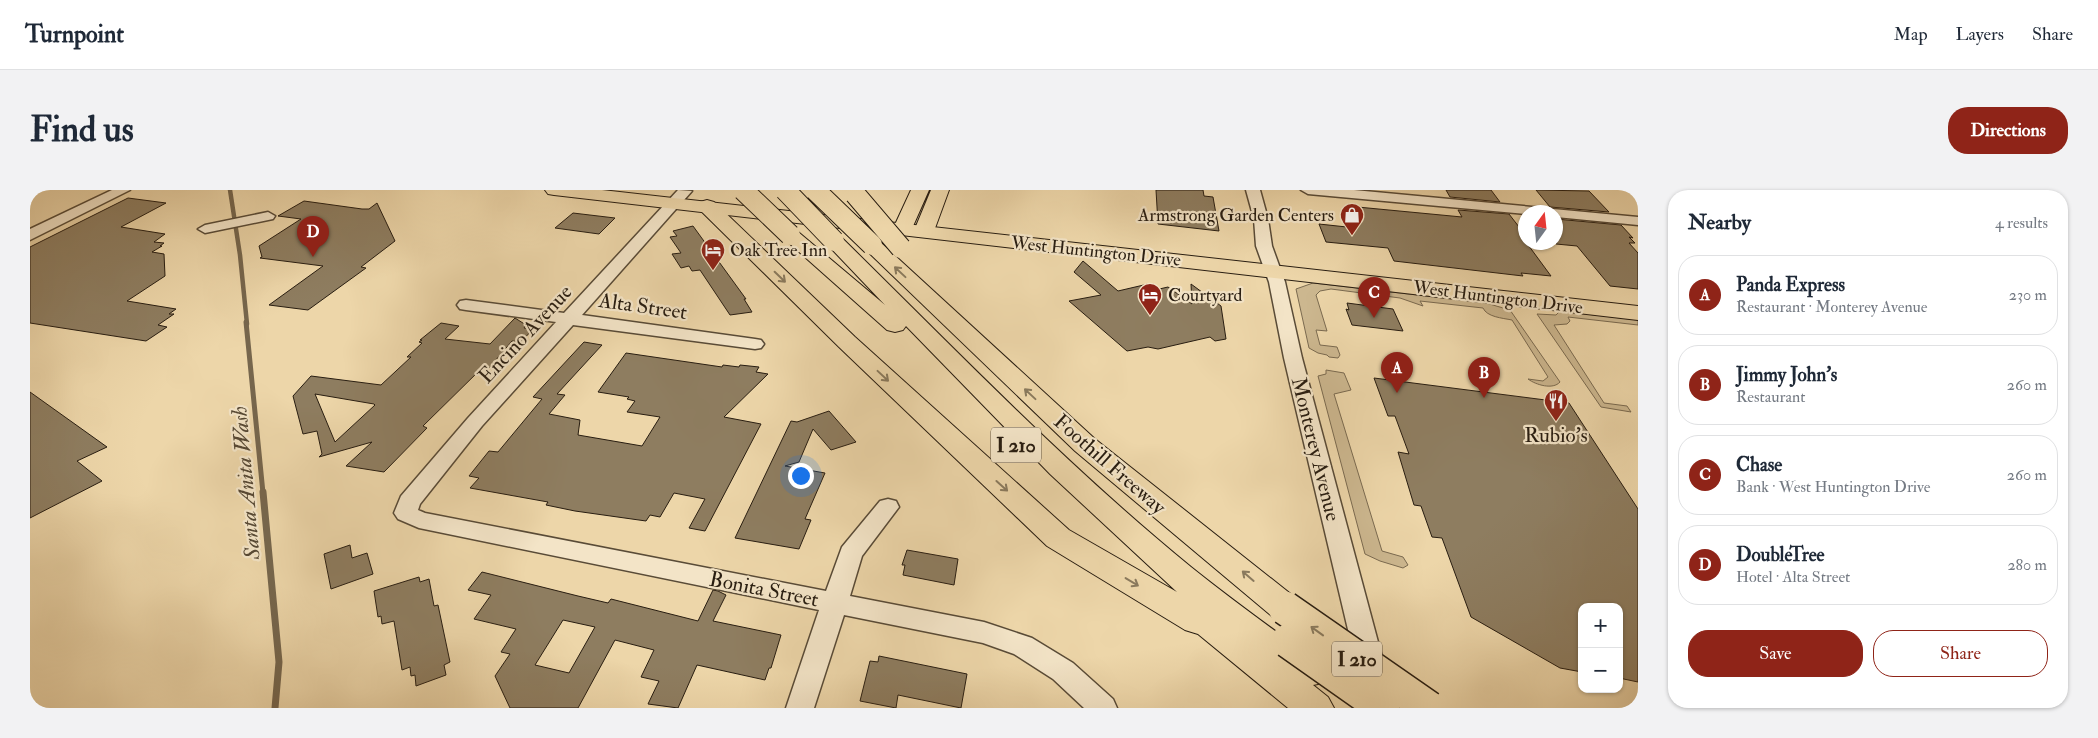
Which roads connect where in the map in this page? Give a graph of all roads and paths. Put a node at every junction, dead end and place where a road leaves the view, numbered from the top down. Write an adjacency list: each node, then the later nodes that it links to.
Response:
1 (123, 190): 21 (street)
2 (554, 190): 13 (main road, West Huntington Drive)
3 (742, 190): 30 (main road, bridge)
4 (771, 190): 22 (main road, Foothill Freeway / I 210)
5 (785, 190): 22 (main road, bridge)
6 (797, 190): 22 (main road)
7 (816, 190): 22 (main road, Foothill Freeway / I 210, bridge)
8 (920, 190): 20 (main road)
9 (940, 190): 18 (main road)
10 (1253, 190): 23 (street, Monterey Avenue)
11 (1308, 190): 14 (street)
12 (853, 192): 20 (main road, bridge)
13 (684, 198): 20 (main road, West Huntington Drive); 20 (main road, West Huntington Drive); 27 (street, Encino Avenue); 34 (main road, one-way to 34)
14 (1518, 209)
15 (1563, 214): 17 (street)
16 (268, 216): 19 (street)
17 (1638, 221)
18 (926, 225): 20 (main road, West Huntington Drive); 23 (main road, West Huntington Drive)
19 (205, 228)
20 (904, 231): 28 (main road)
21 (30, 235)
22 (844, 242): 28 (main road, Foothill Freeway / I 210, one-way to 22); 30 (main road, Foothill Freeway / I 210); 35 (main road)
23 (1271, 264): 24 (main road, West Huntington Drive); 26 (main road, West Huntington Drive); 39 (street, Monterey Avenue)
24 (1638, 299)
25 (466, 305): 27 (street, Alta Street)
26 (1638, 313)
27 (570, 319): 29 (street, Alta Street); 32 (street, Encino Avenue)
28 (961, 329): 35 (main road, Foothill Freeway / I 210, one-way to 28)
29 (755, 344)
30 (917, 344): 34 (main road, Foothill Freeway / I 210)
31 (888, 506): 33 (street)
32 (406, 513): 33 (street, Bonita Street)
33 (835, 603): 36 (street); 37 (street, Bonita Street)
34 (1224, 637): 35 (main road, Foothill Freeway / I 210)
35 (1294, 662): 38 (main road); 39 (main road, bridge); 40 (main road, Foothill Freeway / I 210, one-way to 35, bridge)
36 (800, 708)
37 (1103, 708)
38 (1356, 708)
39 (1382, 708)
40 (1429, 708)

